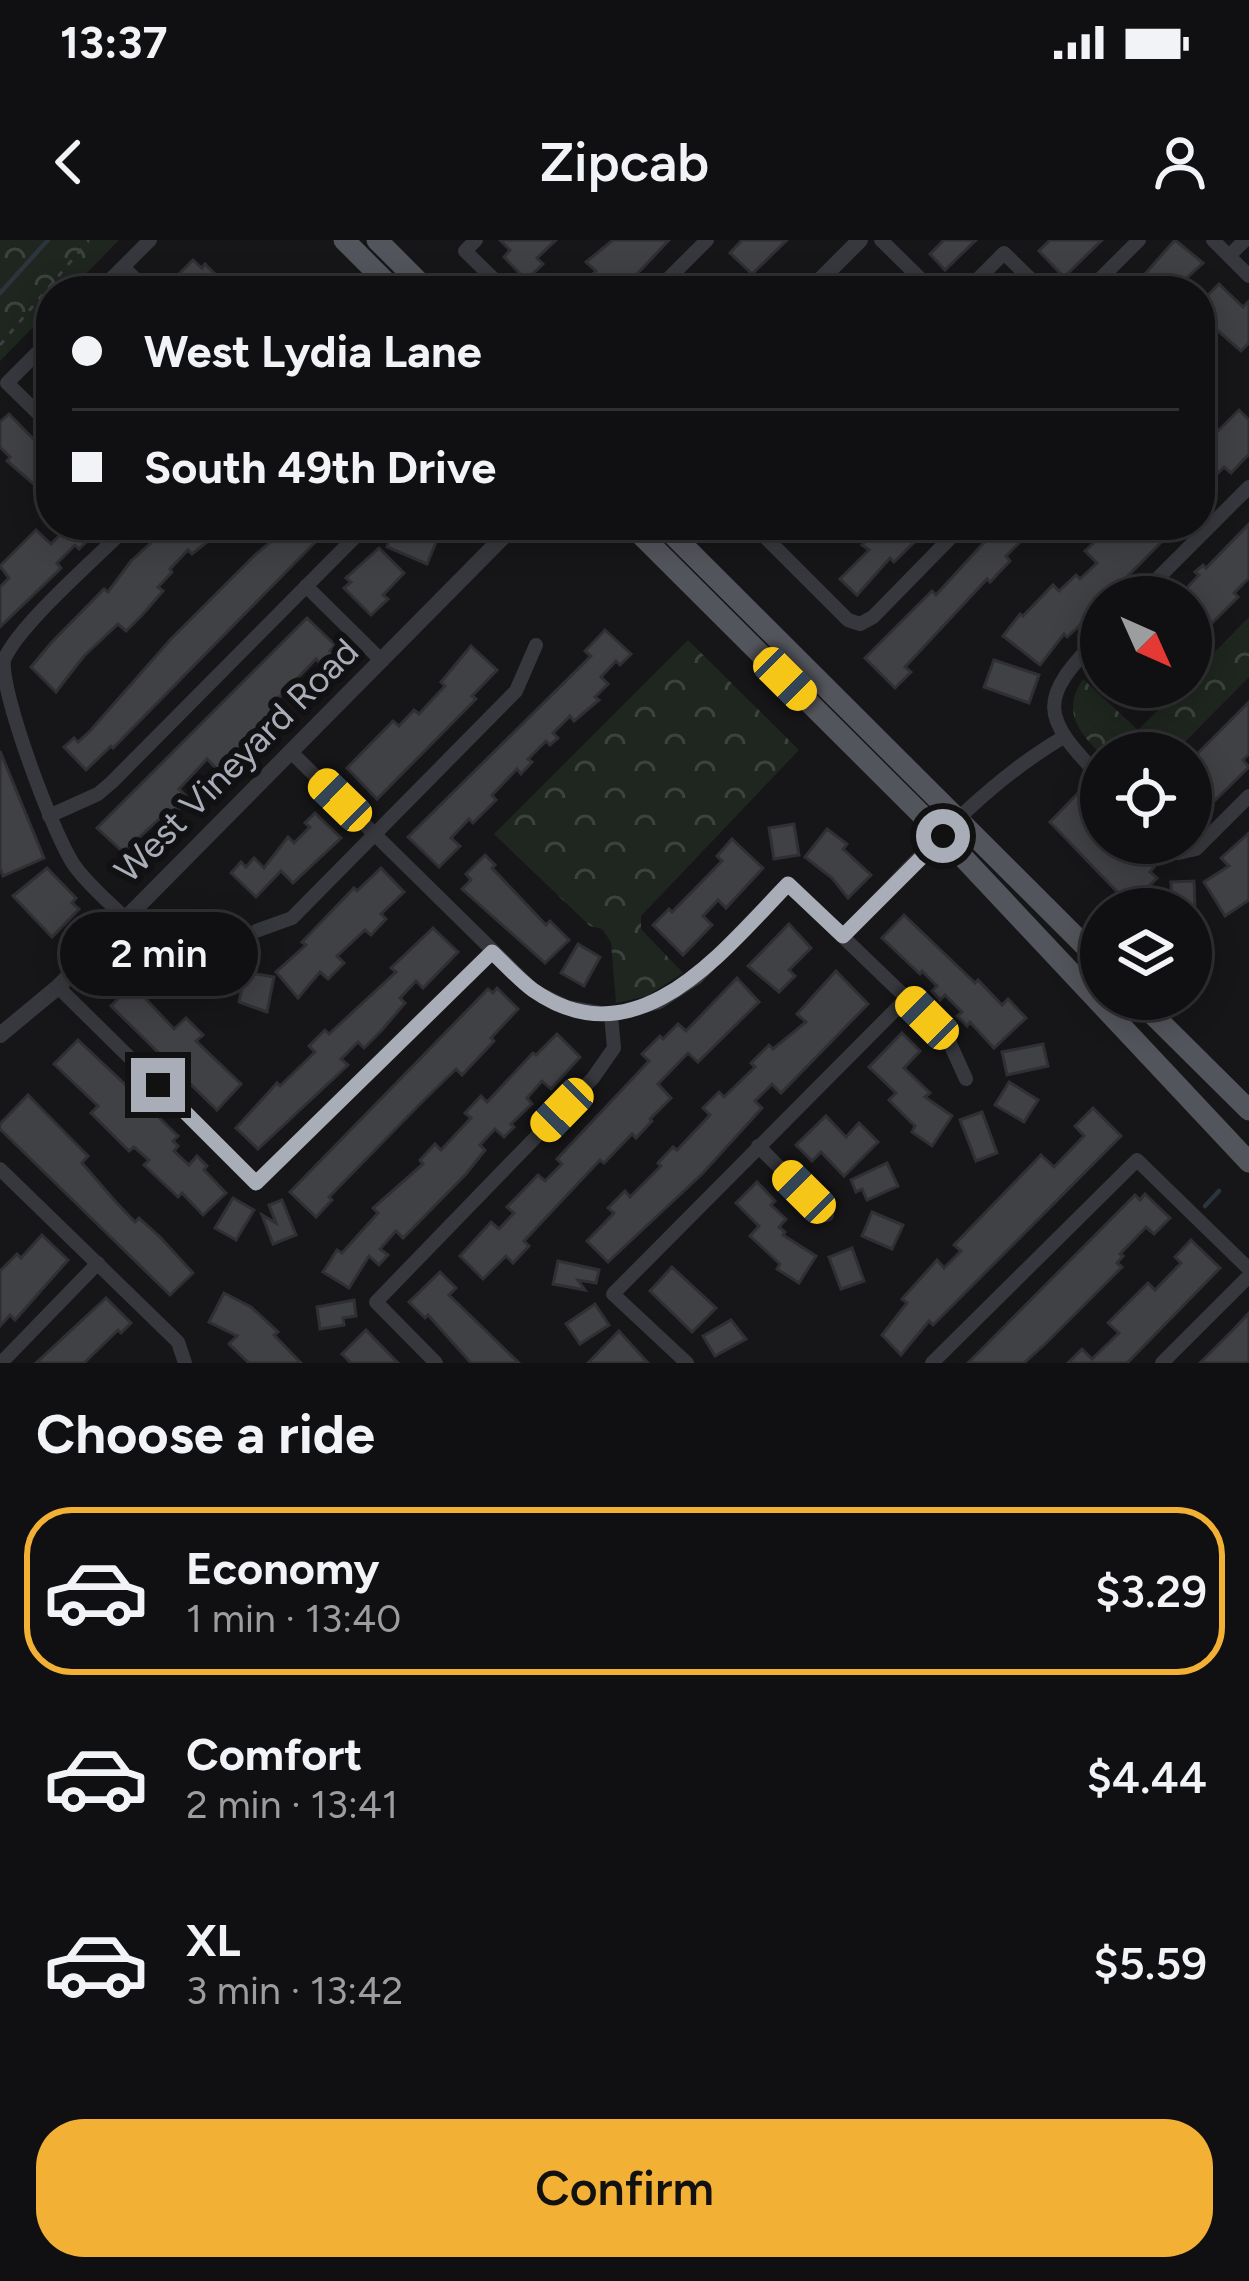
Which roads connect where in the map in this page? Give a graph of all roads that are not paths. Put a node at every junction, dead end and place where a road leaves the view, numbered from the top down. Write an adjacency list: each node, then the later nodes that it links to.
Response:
1 (150, 240): 12 (street)
2 (344, 240): 15 (main road)
3 (377, 240): 16 (main road)
4 (707, 240): 18 (street)
5 (860, 240): 19 (street)
6 (881, 240): 20 (street)
7 (1139, 240): 23 (street)
8 (1213, 240): 11 (street)
9 (1245, 240): 11 (street)
10 (470, 245): 17 (street)
11 (1229, 256): 24 (street)
12 (124, 266): 13 (street); 14 (street)
13 (114, 276)
14 (134, 276)
15 (380, 276)
16 (413, 276)
17 (494, 276)
18 (671, 276)
19 (824, 276)
20 (918, 276)
21 (981, 276): 22 (street)
22 (1028, 276)
23 (1103, 276)
24 (1249, 276)
25 (36, 354): 26 (street)
26 (36, 411)
27 (1249, 487): 28 (street)
28 (1215, 521)
29 (114, 540): 42 (street)
30 (352, 540): 38 (street)
31 (499, 540): 41 (street, West Vineyard Road)
32 (647, 540): 48 (main road)
33 (677, 540): 48 (main road)
34 (768, 540): 35 (street)
35 (948, 540)
36 (1196, 540): 37 (street)
37 (1160, 576)
38 (306, 586): 41 (street); 47 (street)
39 (536, 645): 50 (street)
40 (1080, 657): 43 (street)
41 (382, 661): 44 (street, West Vineyard Road)
42 (6, 725): 47 (street)
43 (1062, 737): 45 (street); 48 (street)
44 (291, 752): 50 (street); 51 (street, West Vineyard Road)
45 (1080, 756)
46 (1249, 796): 49 (street)
47 (49, 815): 51 (street)
48 (951, 828): 53 (street); 54 (main road); 64 (main road)
49 (1212, 833)
50 (375, 834): 52 (street); 55 (street)
51 (125, 918): 56 (street, West Vineyard Road)
52 (256, 932)
53 (843, 936): 57 (street); 58 (street)
54 (1080, 943)
55 (492, 952): 56 (street); 58 (street)
56 (58, 987): 60 (street, West Vineyard Road)
57 (907, 998): 61 (street); 63 (street)
58 (611, 1015): 71 (street)
59 (1158, 1020): 62 (main road)
60 (0, 1035)
61 (966, 1079)
62 (1249, 1110)
63 (758, 1146): 66 (street); 72 (street)
64 (1249, 1162)
65 (0, 1169): 67 (street)
66 (827, 1215)
67 (98, 1263): 69 (street); 70 (street)
68 (1249, 1272): 73 (street); 74 (street)
69 (1, 1363)
70 (185, 1363)
71 (436, 1363)
72 (687, 1363)
73 (932, 1363)
74 (1162, 1363)

